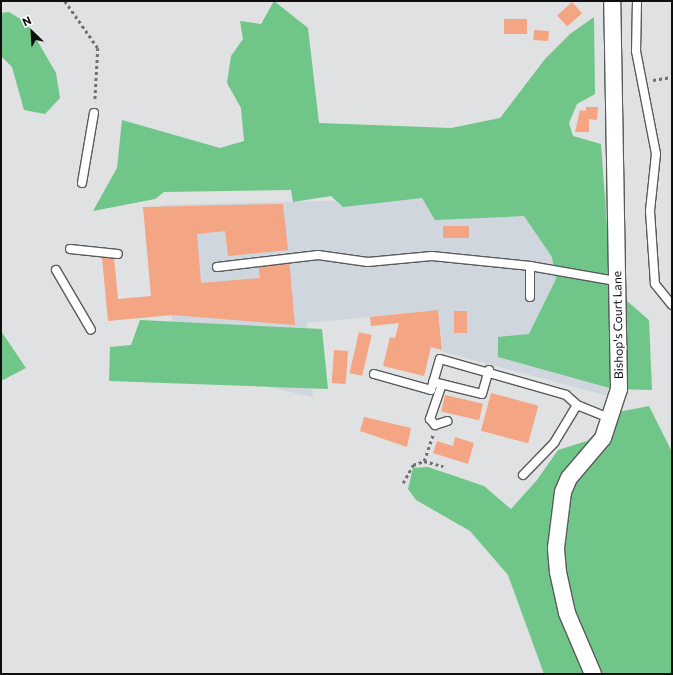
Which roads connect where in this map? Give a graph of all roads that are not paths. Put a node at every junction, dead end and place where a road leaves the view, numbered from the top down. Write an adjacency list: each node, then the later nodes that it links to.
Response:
1 (612, 1): 10 (street, Bishop's Court Lane)
2 (637, 1): 12 (lane)
3 (94, 113): 4 (lane)
4 (82, 183)
5 (70, 249): 6 (lane)
6 (118, 254)
7 (530, 266): 8 (lane); 10 (lane); 11 (lane)
8 (217, 267)
9 (56, 270): 13 (lane)
10 (616, 281): 19 (street, Bishop's Court Lane)
11 (530, 297)
12 (672, 306)
13 (91, 330)
14 (489, 370): 16 (lane); 17 (lane); 18 (lane)
15 (374, 374): 16 (lane)
16 (433, 382): 17 (lane)
17 (442, 384): 20 (lane)
18 (577, 405): 19 (lane); 21 (lane)
19 (611, 419): 22 (street, Bishop's Court Lane)
20 (447, 421)
21 (523, 475)
22 (594, 674)

